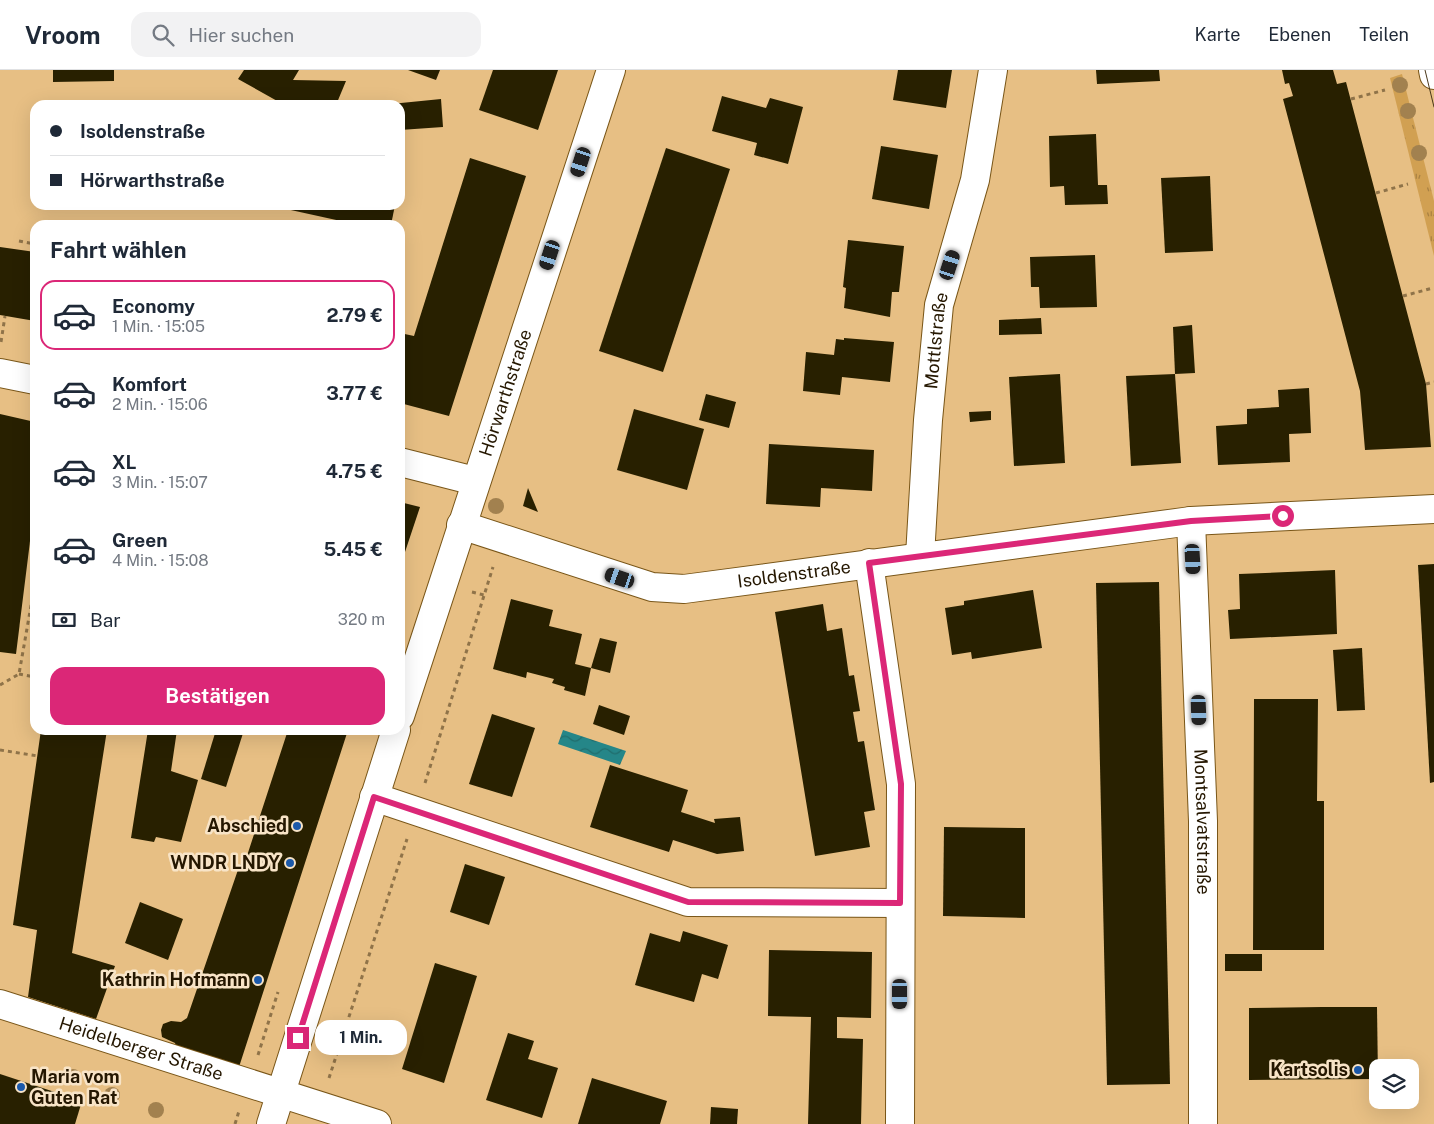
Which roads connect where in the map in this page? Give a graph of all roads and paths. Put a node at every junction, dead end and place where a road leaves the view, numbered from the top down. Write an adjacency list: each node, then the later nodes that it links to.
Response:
1 (611, 70): 20 (street, Hörwarthstraße)
2 (993, 70): 24 (street, Mottlstraße)
3 (1433, 70): 4 (street)
4 (1434, 75)
5 (1384, 90): 6 (path)
6 (1351, 99)
7 (1408, 184): 8 (path)
8 (1376, 193)
9 (19, 241): 10 (path)
10 (30, 243)
11 (1433, 288): 12 (path)
12 (1403, 296)
13 (5, 316): 14 (path)
14 (0, 347)
15 (0, 373): 16 (street)
16 (30, 379)
17 (1434, 382): 18 (path)
18 (1426, 384)
19 (405, 463): 20 (street)
20 (475, 482): 23 (street, Hörwarthstraße)
21 (1434, 509): 22 (street, Isoldenstraße)
22 (1191, 521): 24 (street, Isoldenstraße); 41 (street, Montsalvatstraße)
23 (461, 525): 25 (street, Isoldenstraße); 30 (street, Hörwarthstraße)
24 (920, 556): 25 (street, Isoldenstraße)
25 (869, 563): 35 (street)
26 (30, 614): 27 (path)
27 (20, 674): 28 (path); 29 (path)
28 (30, 676)
29 (0, 686)
30 (405, 700)
31 (394, 735): 34 (street)
32 (0, 750): 33 (path)
33 (38, 756)
34 (374, 797): 35 (street); 37 (street)
35 (900, 903): 40 (street)
36 (0, 1004): 37 (street, Heidelberger Straße)
37 (280, 1094): 38 (street); 39 (street, Heidelberger Straße)
38 (271, 1124)
39 (376, 1124)
40 (900, 1124)
41 (1203, 1124)

